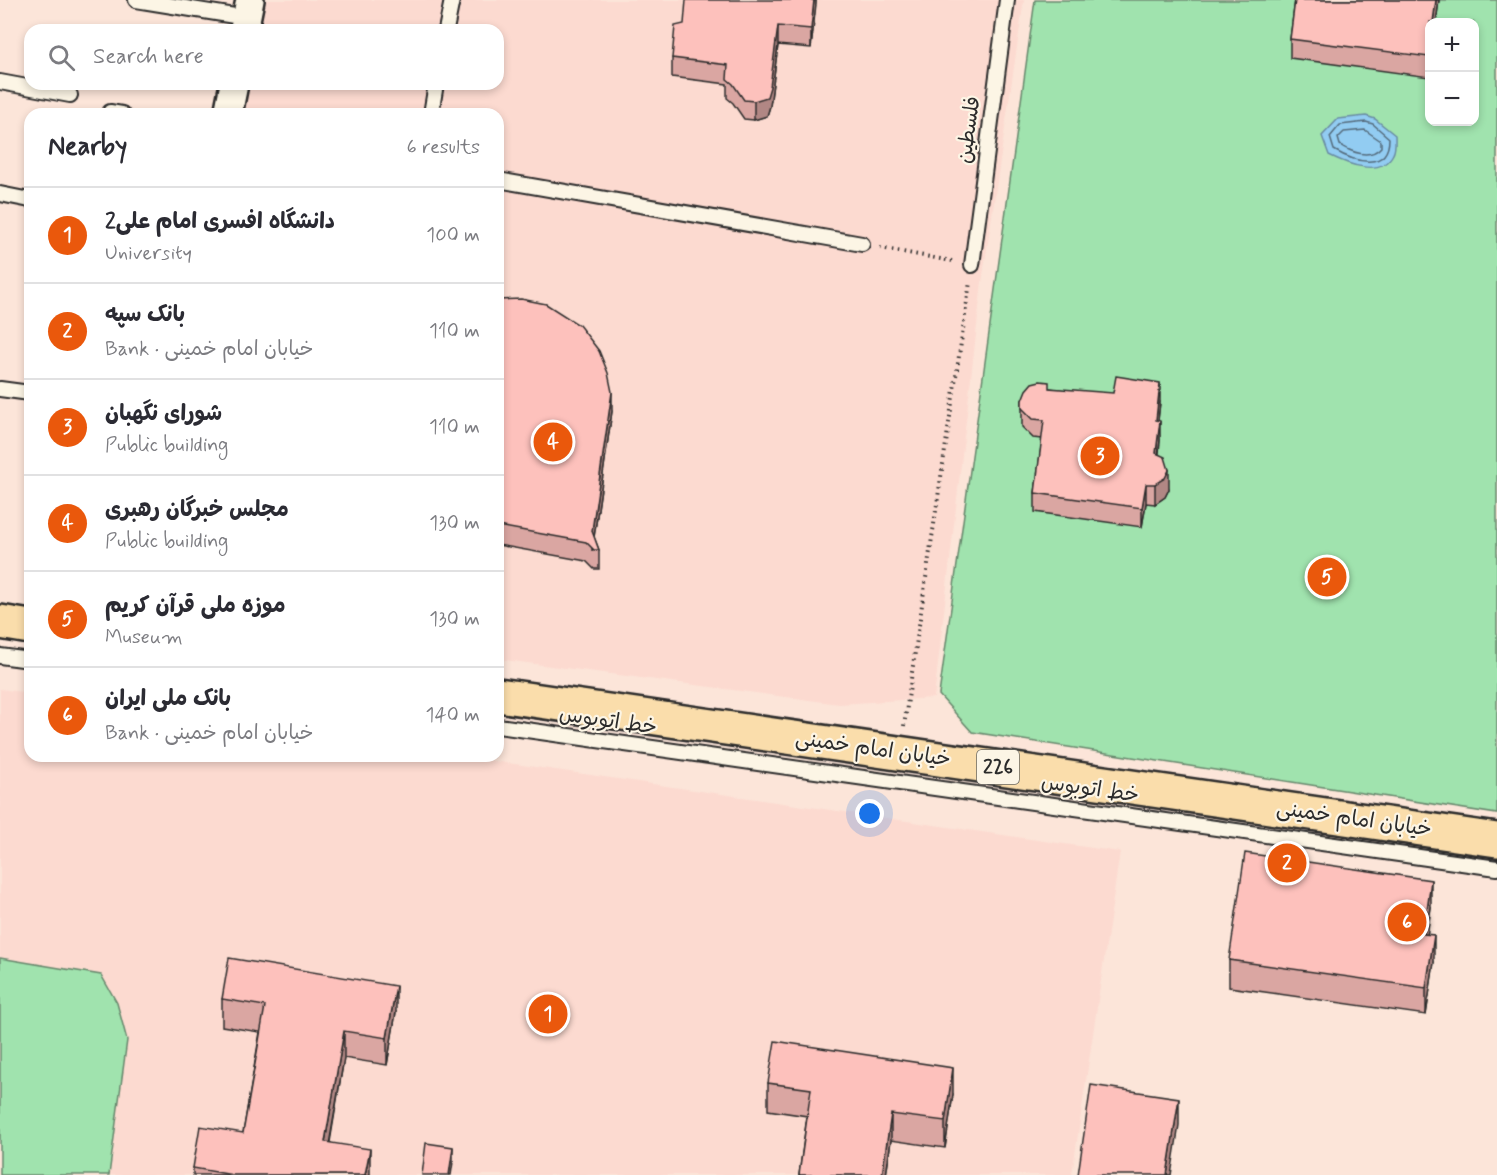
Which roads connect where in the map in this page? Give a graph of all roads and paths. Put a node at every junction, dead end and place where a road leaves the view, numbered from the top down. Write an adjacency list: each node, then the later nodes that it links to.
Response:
1 (136, 0): 4 (lane)
2 (452, 0): 5 (lane)
3 (1007, 0): 18 (lane, فلسطین)
4 (247, 16)
5 (447, 24)
6 (0, 82): 7 (lane)
7 (24, 87)
8 (40, 90): 11 (lane)
9 (233, 90): 12 (street)
10 (435, 90): 13 (lane)
11 (70, 96)
12 (229, 108)
13 (432, 108)
14 (504, 181): 17 (lane)
15 (0, 194): 16 (lane)
16 (24, 199)
17 (861, 244): 18 (path)
18 (972, 265): 27 (path)
19 (0, 388): 20 (lane)
20 (24, 392)
21 (0, 622): 22 (main road)
22 (24, 626)
23 (0, 656): 24 (lane)
24 (24, 659)
25 (504, 696): 27 (main road, خیابان امام خمینی / 226)
26 (504, 727): 29 (lane, خط اتوبوس)
27 (901, 753): 28 (main road, خیابان امام خمینی / 226)
28 (1497, 840)
29 (1497, 868)

